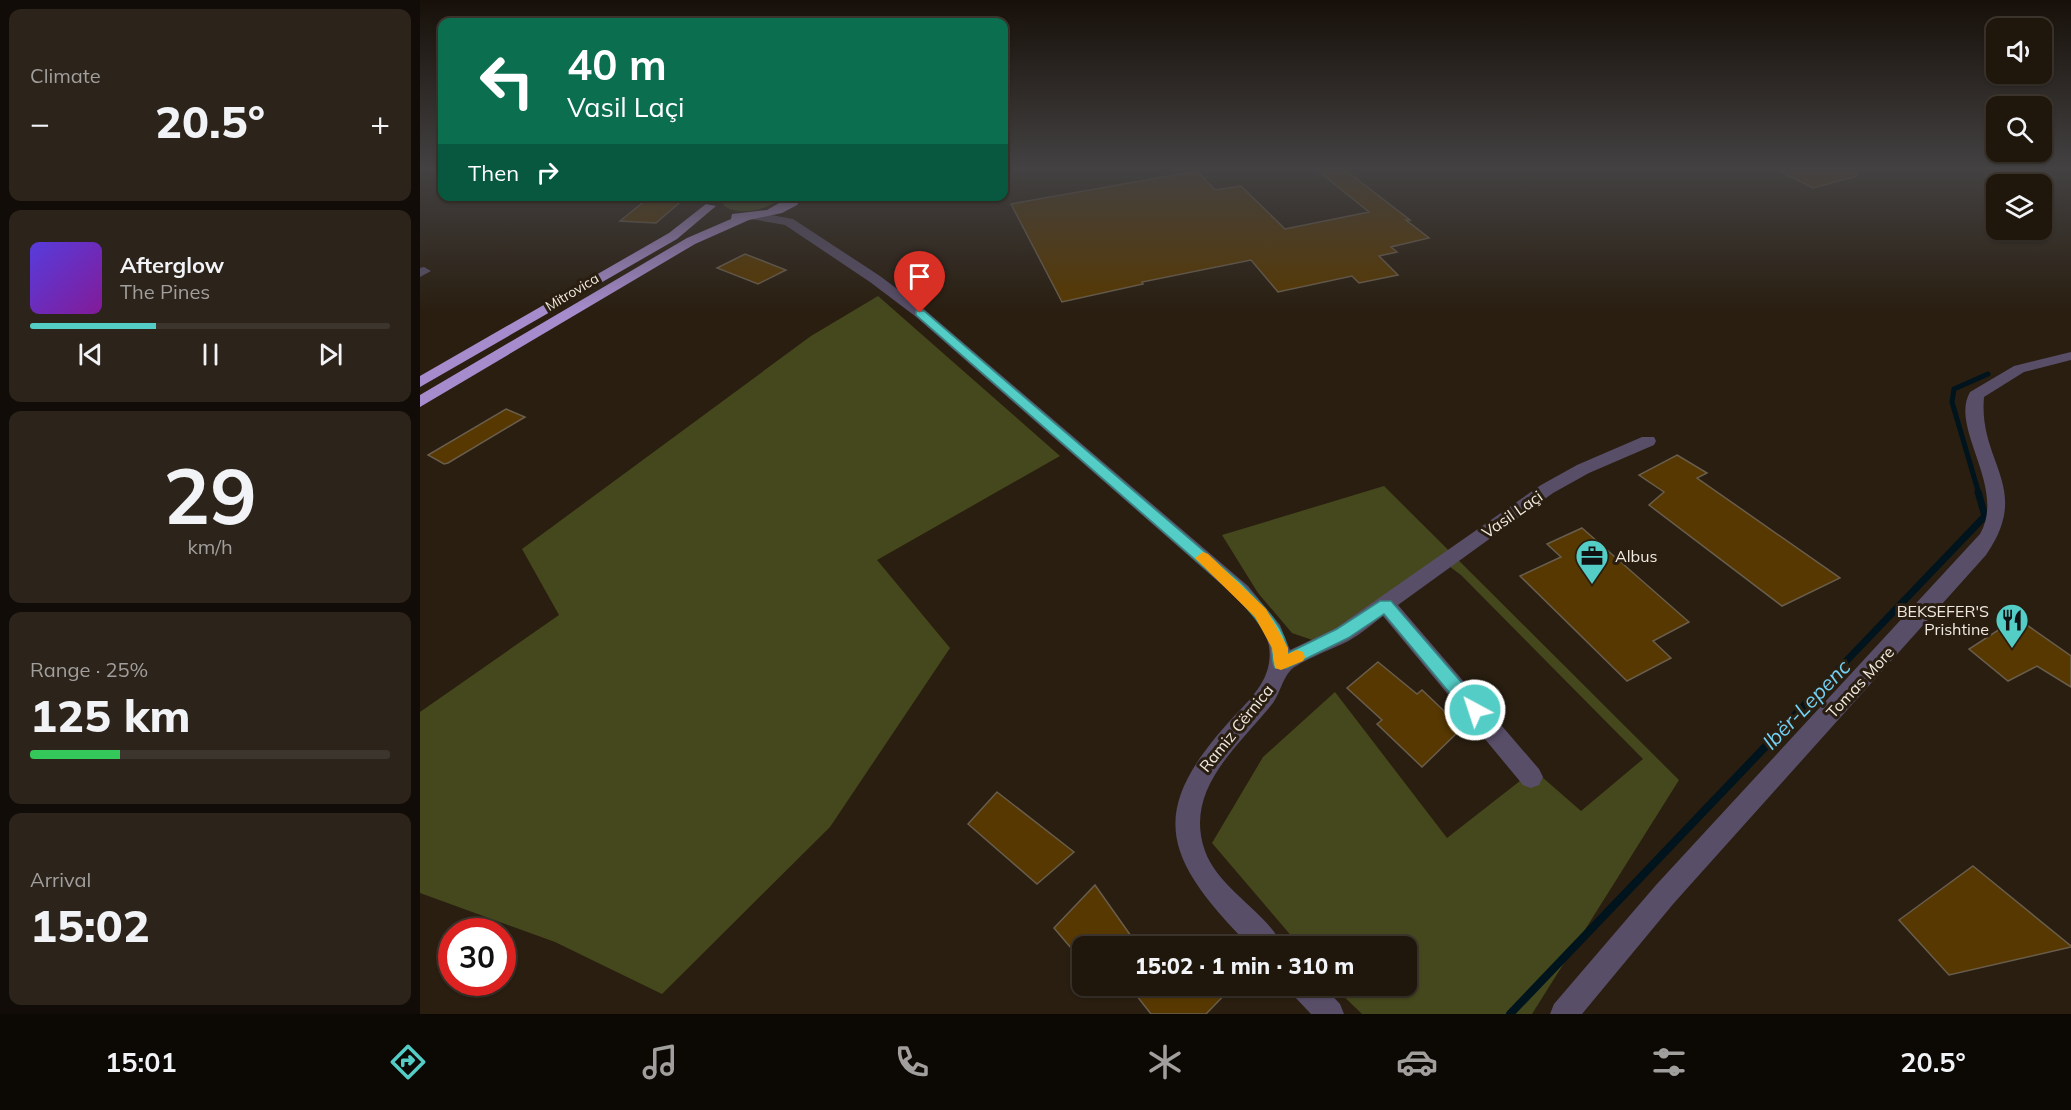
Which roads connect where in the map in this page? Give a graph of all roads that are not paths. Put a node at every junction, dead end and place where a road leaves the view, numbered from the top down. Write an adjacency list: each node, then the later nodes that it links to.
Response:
1 (694, 217): 5 (highway, Mitrovica)
2 (750, 217): 6 (highway, Mitrovica)
3 (792, 217): 9 (street)
4 (2071, 356): 14 (street, Tomas More)
5 (420, 382)
6 (420, 402)
7 (1648, 441): 8 (street, Vasil Laçi)
8 (1386, 605): 9 (street, Vasil Laçi); 10 (street)
9 (1281, 664): 11 (street, Ramiz Cërnica)
10 (1531, 777)
11 (1259, 936)
12 (1313, 996): 13 (street)
13 (1330, 1014)
14 (1564, 1014)

